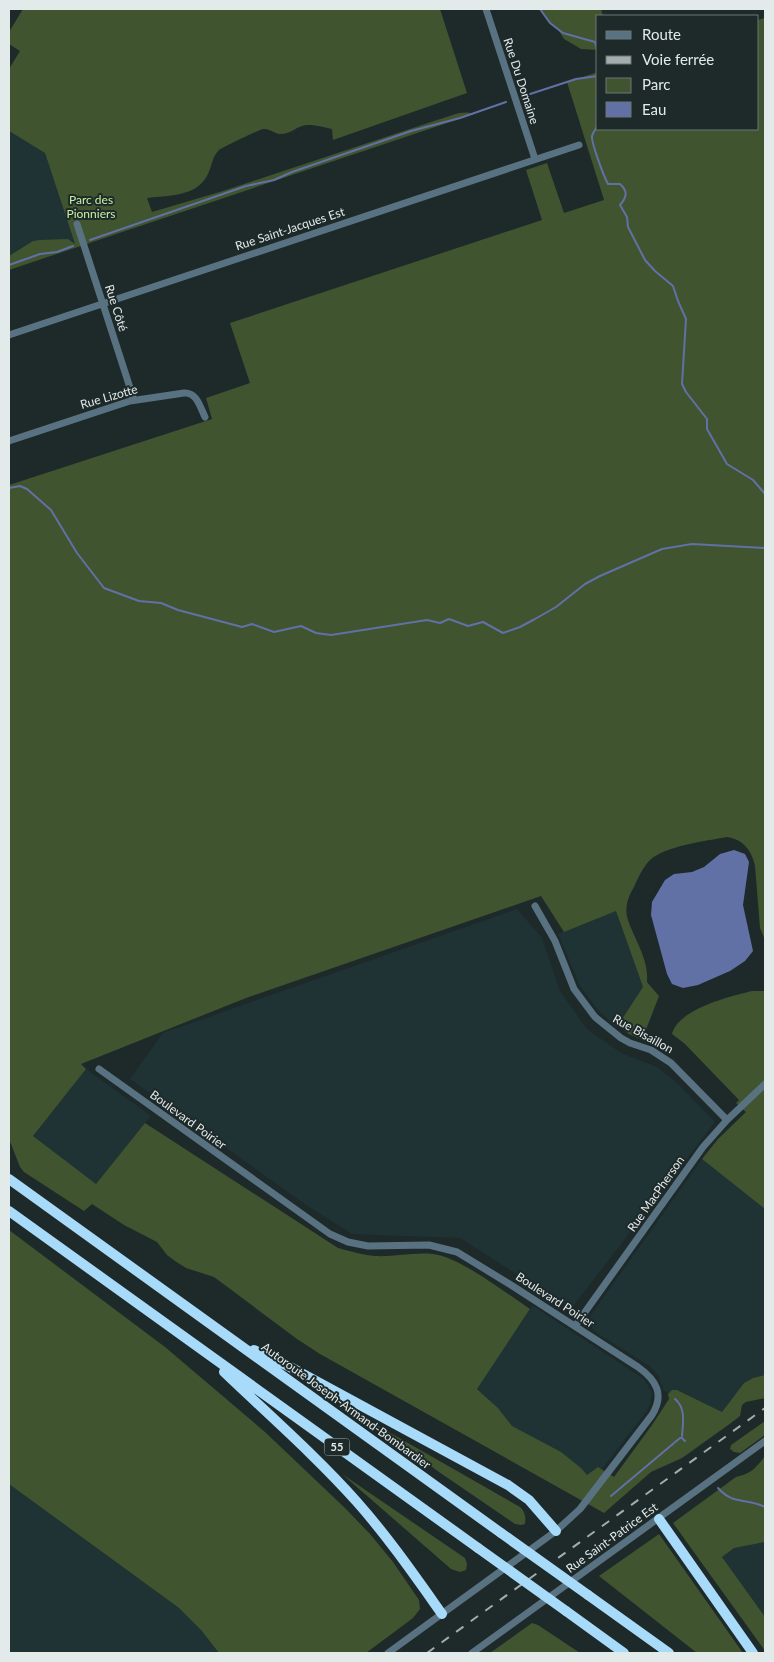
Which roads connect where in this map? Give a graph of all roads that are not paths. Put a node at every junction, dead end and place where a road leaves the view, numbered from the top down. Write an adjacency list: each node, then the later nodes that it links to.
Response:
1 (486, 9): 3 (street, Rue Du Domaine)
2 (579, 145): 3 (street, Rue Saint-Jacques Est)
3 (536, 159): 5 (street, Rue Saint-Jacques Est)
4 (77, 224): 5 (street, Rue Côté)
5 (103, 303): 6 (street, Rue Saint-Jacques Est); 7 (street, Rue Côté)
6 (9, 335)
7 (134, 400): 8 (street, Rue Lizotte); 9 (street, Rue Lizotte)
8 (205, 417)
9 (9, 441)
10 (535, 906): 13 (street, Rue Bisaillon)
11 (99, 1069): 16 (street, Boulevard Poirier)
12 (765, 1084): 13 (street, Rue MacPherson)
13 (727, 1120): 16 (street, Rue MacPherson)
14 (9, 1179): 17 (highway, Autoroute Joseph-Armand-Bombardier / 55)
15 (9, 1211): 18 (highway, 55)
16 (575, 1326): 21 (street, Boulevard Poirier)
17 (227, 1336): 21 (highway); 26 (highway, Autoroute Joseph-Armand-Bombardier / 55, bridge)
18 (196, 1345): 22 (highway); 25 (highway, 55, bridge)
19 (765, 1441): 20 (street, Rue Saint-Patrice Est)
20 (658, 1519): 24 (street, Rue Saint-Patrice Est); 27 (highway)
21 (556, 1531): 22 (street, Boulevard Poirier)
22 (442, 1614): 23 (street, Boulevard Poirier)
23 (388, 1653)
24 (472, 1653)
25 (624, 1653)
26 (669, 1653)
27 (753, 1653)

